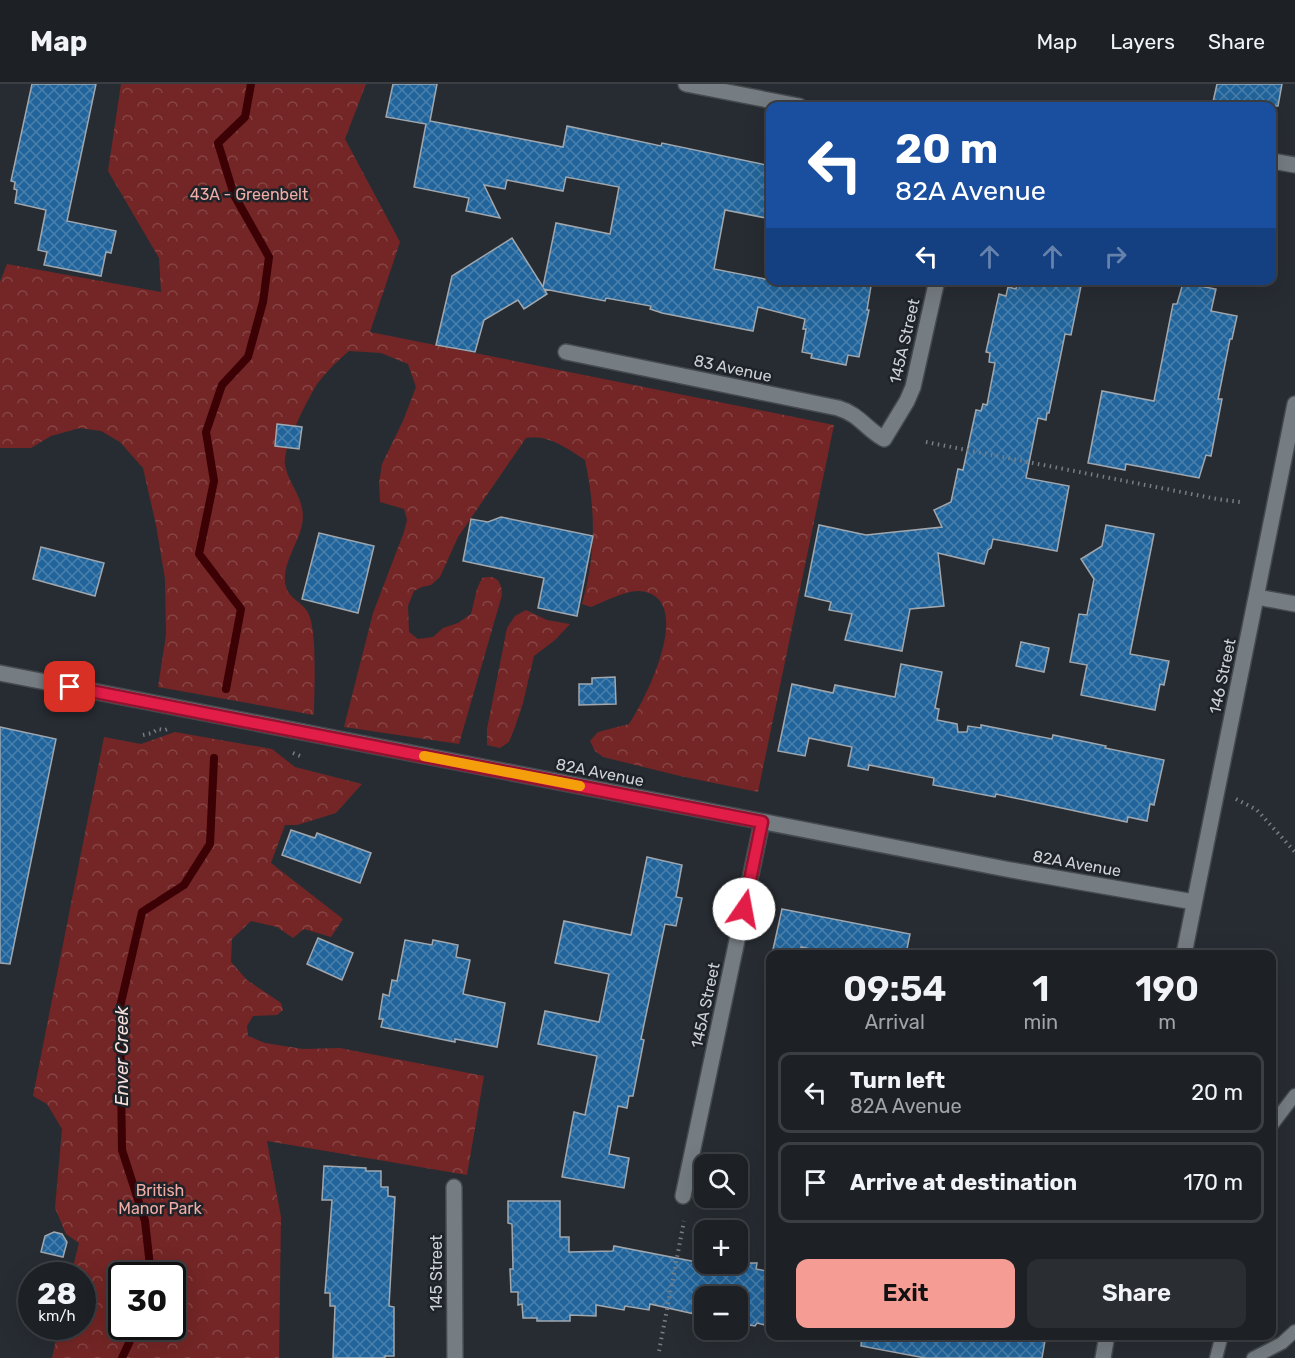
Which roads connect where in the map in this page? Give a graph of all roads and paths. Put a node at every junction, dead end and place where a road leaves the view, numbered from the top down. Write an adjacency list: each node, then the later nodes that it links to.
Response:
1 (686, 84): 2 (street)
2 (778, 102)
3 (1276, 162): 4 (street)
4 (1295, 165)
5 (936, 285): 8 (street, 145A Street)
6 (566, 352): 8 (street, 83 Avenue)
7 (1295, 404): 11 (street, 146 Street)
8 (884, 439)
9 (926, 442): 10 (path)
10 (1240, 502)
11 (1257, 597): 12 (street); 14 (street, 146 Street)
12 (1295, 604)
13 (0, 673): 15 (street, 82A Avenue)
14 (1217, 789): 16 (path); 17 (street, 146 Street)
15 (762, 822): 17 (street, 82A Avenue); 22 (street, 145A Street)
16 (1295, 852)
17 (1194, 902): 18 (street, 146 Street)
18 (1185, 950)
19 (1295, 1095): 20 (lane)
20 (1276, 1120)
21 (453, 1187): 29 (street, 145 Street)
22 (683, 1196)
23 (684, 1221): 27 (path)
24 (1295, 1331): 31 (lane)
25 (1107, 1340): 28 (street)
26 (1221, 1340): 30 (lane)
27 (659, 1351)
28 (1107, 1357)
29 (455, 1358)
30 (1216, 1358)
31 (1253, 1358)

